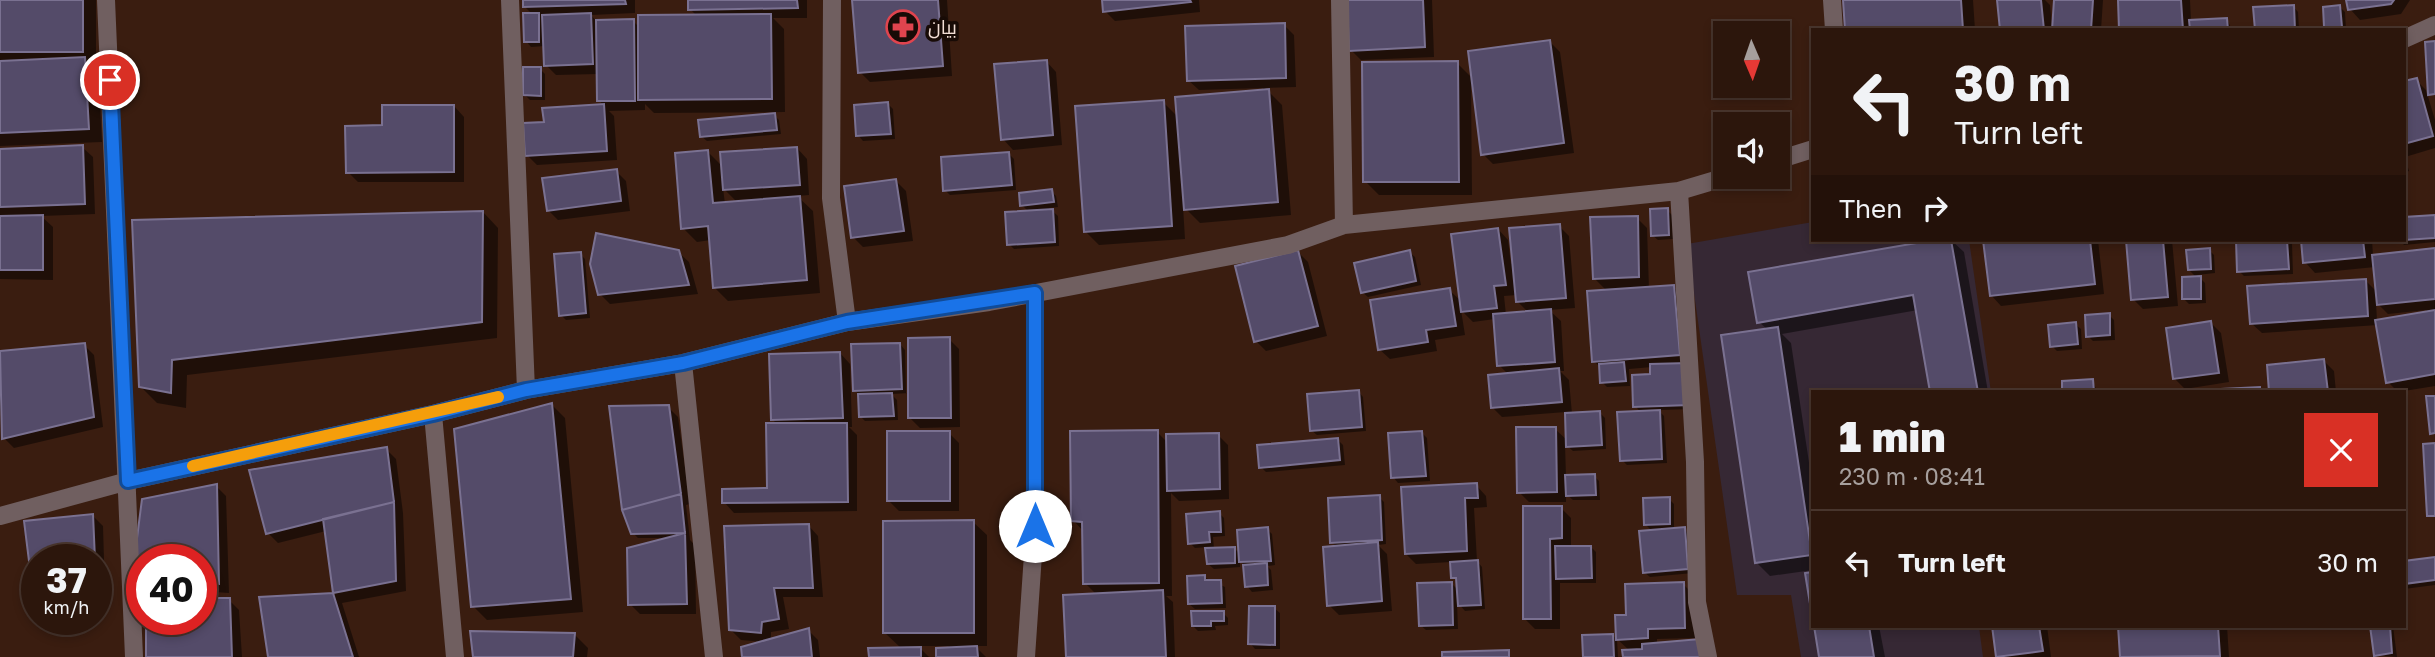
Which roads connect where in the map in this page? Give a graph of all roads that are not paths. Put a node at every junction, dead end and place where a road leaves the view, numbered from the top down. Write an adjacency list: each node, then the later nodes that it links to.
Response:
1 (106, 0): 19 (street)
2 (510, 0): 17 (street)
3 (832, 0): 15 (street)
4 (1340, 0): 13 (street)
5 (1832, 0): 7 (street)
6 (2435, 25): 8 (street)
7 (1834, 28)
8 (2406, 38)
9 (1811, 150): 10 (street)
10 (1790, 156)
11 (1713, 181): 12 (street)
12 (1679, 191): 13 (street); 25 (street)
13 (1344, 225): 14 (street)
14 (1035, 293): 15 (street); 24 (street)
15 (847, 322): 16 (street)
16 (683, 363): 17 (street); 23 (street)
17 (526, 390): 18 (street)
18 (433, 414): 19 (street); 22 (street)
19 (128, 481): 20 (street); 21 (street)
20 (0, 516)
21 (134, 657)
22 (455, 657)
23 (715, 657)
24 (1026, 657)
25 (1708, 657)

